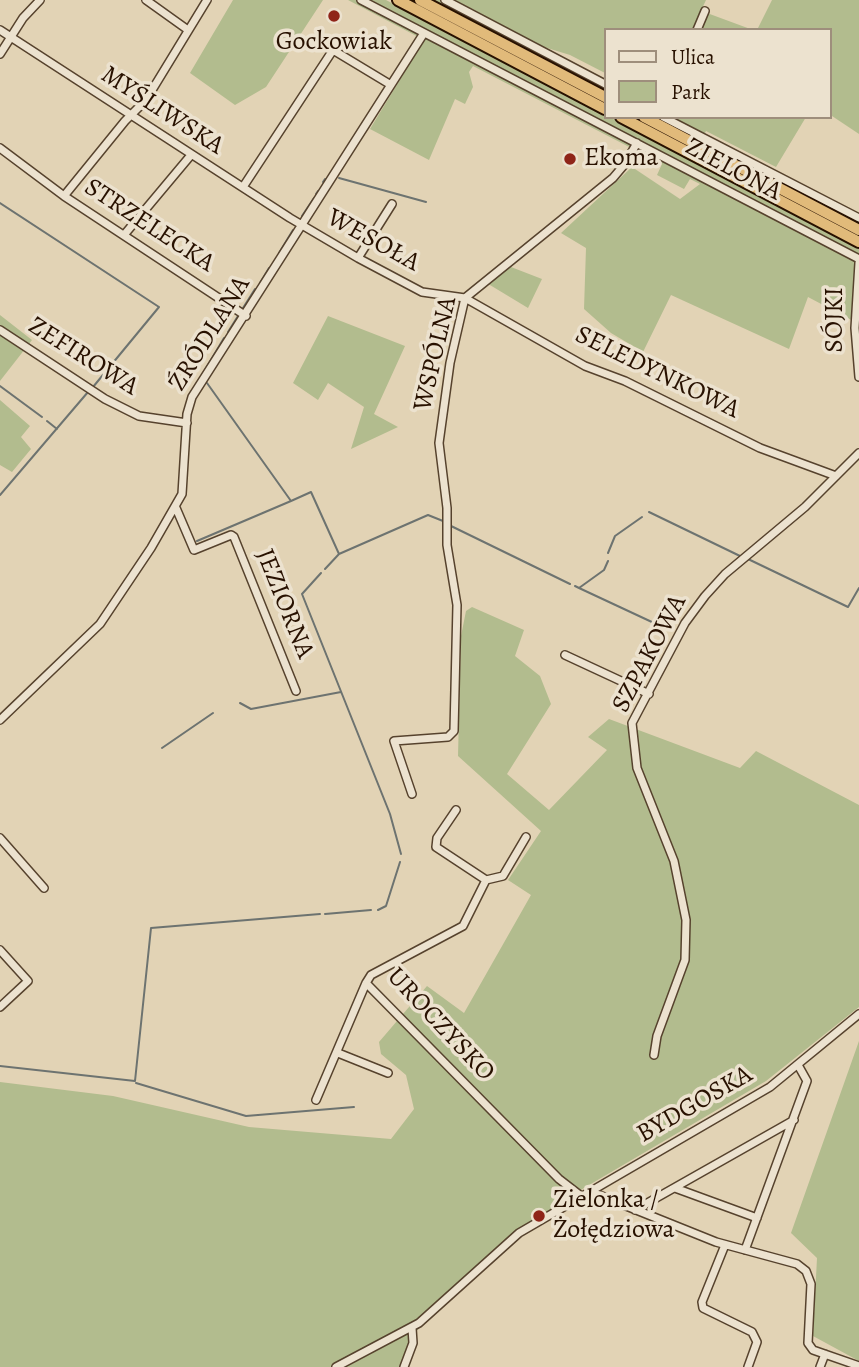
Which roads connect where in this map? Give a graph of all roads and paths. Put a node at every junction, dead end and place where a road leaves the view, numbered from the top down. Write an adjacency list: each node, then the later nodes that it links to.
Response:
1 (40, 0): 13 (street)
2 (146, 0): 11 (street)
3 (207, 0): 11 (street)
4 (361, 0): 12 (street, ZIELONA)
5 (398, 0): 18 (highway)
6 (420, 0): 17 (highway)
7 (445, 0): 15 (street)
8 (705, 11): 9 (street)
9 (698, 28)
10 (0, 30): 13 (street, MYŚLIWSKA)
11 (188, 30): 19 (street)
12 (424, 33): 16 (street, ŹRÓDLANA); 23 (street, ZIELONA)
13 (11, 37): 14 (street); 19 (street, MYŚLIWSKA)
14 (0, 54)
15 (604, 83)
16 (391, 85): 26 (street); 30 (street, ŹRÓDLANA)
17 (604, 96)
18 (604, 108)
19 (131, 116): 25 (street, MYŚLIWSKA); 27 (street)
20 (625, 119): 33 (highway)
21 (648, 119): 31 (highway)
22 (667, 119): 29 (street, ZIELONA)
23 (637, 143): 35 (street, ZIELONA); 36 (street, WSPÓLNA)
24 (0, 148): 27 (street, STRZELECKA)
25 (191, 155): 26 (street, MYŚLIWSKA); 32 (street)
26 (243, 187): 30 (street, MYŚLIWSKA)
27 (64, 196): 32 (street, STRZELECKA)
28 (392, 204): 34 (street)
29 (859, 218)
30 (303, 225): 34 (street, WESOŁA); 37 (street, ŹRÓDLANA)
31 (859, 230)
32 (124, 235): 37 (street, STRZELECKA)
33 (859, 242)
34 (358, 258): 36 (street, WESOŁA)
35 (859, 261): 39 (street, SÓJKI)
36 (465, 299): 42 (street, SELEDYNKOWA); 48 (street, WSPÓLNA)
37 (246, 316): 40 (street, ŹRÓDLANA)
38 (0, 330): 40 (street, ZEFIROWA)
39 (859, 377)
40 (187, 423): 43 (street, ŹRÓDLANA)
41 (859, 453): 42 (street, SZPAKOWA)
42 (836, 476): 46 (street, SZPAKOWA)
43 (176, 508): 45 (street, JEZIORNA); 47 (street, ŹRÓDLANA)
44 (565, 655): 46 (street)
45 (296, 691)
46 (649, 694): 59 (street, SZPAKOWA)
47 (0, 720)
48 (412, 794)
49 (456, 810): 52 (street)
50 (526, 837): 52 (street, UROCZYSKO)
51 (0, 838): 53 (street)
52 (486, 880): 55 (street, UROCZYSKO)
53 (44, 888)
54 (0, 950): 56 (street)
55 (366, 983): 58 (street); 65 (street, UROCZYSKO)
56 (0, 1007)
57 (859, 1014): 60 (street, BYDGOSKA)
58 (338, 1053): 61 (street); 62 (street)
59 (654, 1055)
60 (798, 1065): 63 (street); 65 (street, BYDGOSKA)
61 (388, 1073)
62 (316, 1100)
63 (794, 1120): 64 (street); 67 (street)
64 (675, 1188): 66 (street); 67 (street)
65 (585, 1194): 66 (street, UROCZYSKO); 70 (street, BYDGOSKA)
66 (635, 1210): 68 (street, UROCZYSKO)
67 (757, 1218): 69 (street)
68 (725, 1245): 69 (street, UROCZYSKO); 75 (street)
69 (745, 1250): 71 (street, UROCZYSKO)
70 (412, 1328): 73 (street, BYDGOSKA); 74 (street)
71 (825, 1354): 72 (street); 76 (street)
72 (859, 1366)
73 (336, 1367)
74 (404, 1367)
75 (748, 1367)
76 (820, 1367)

